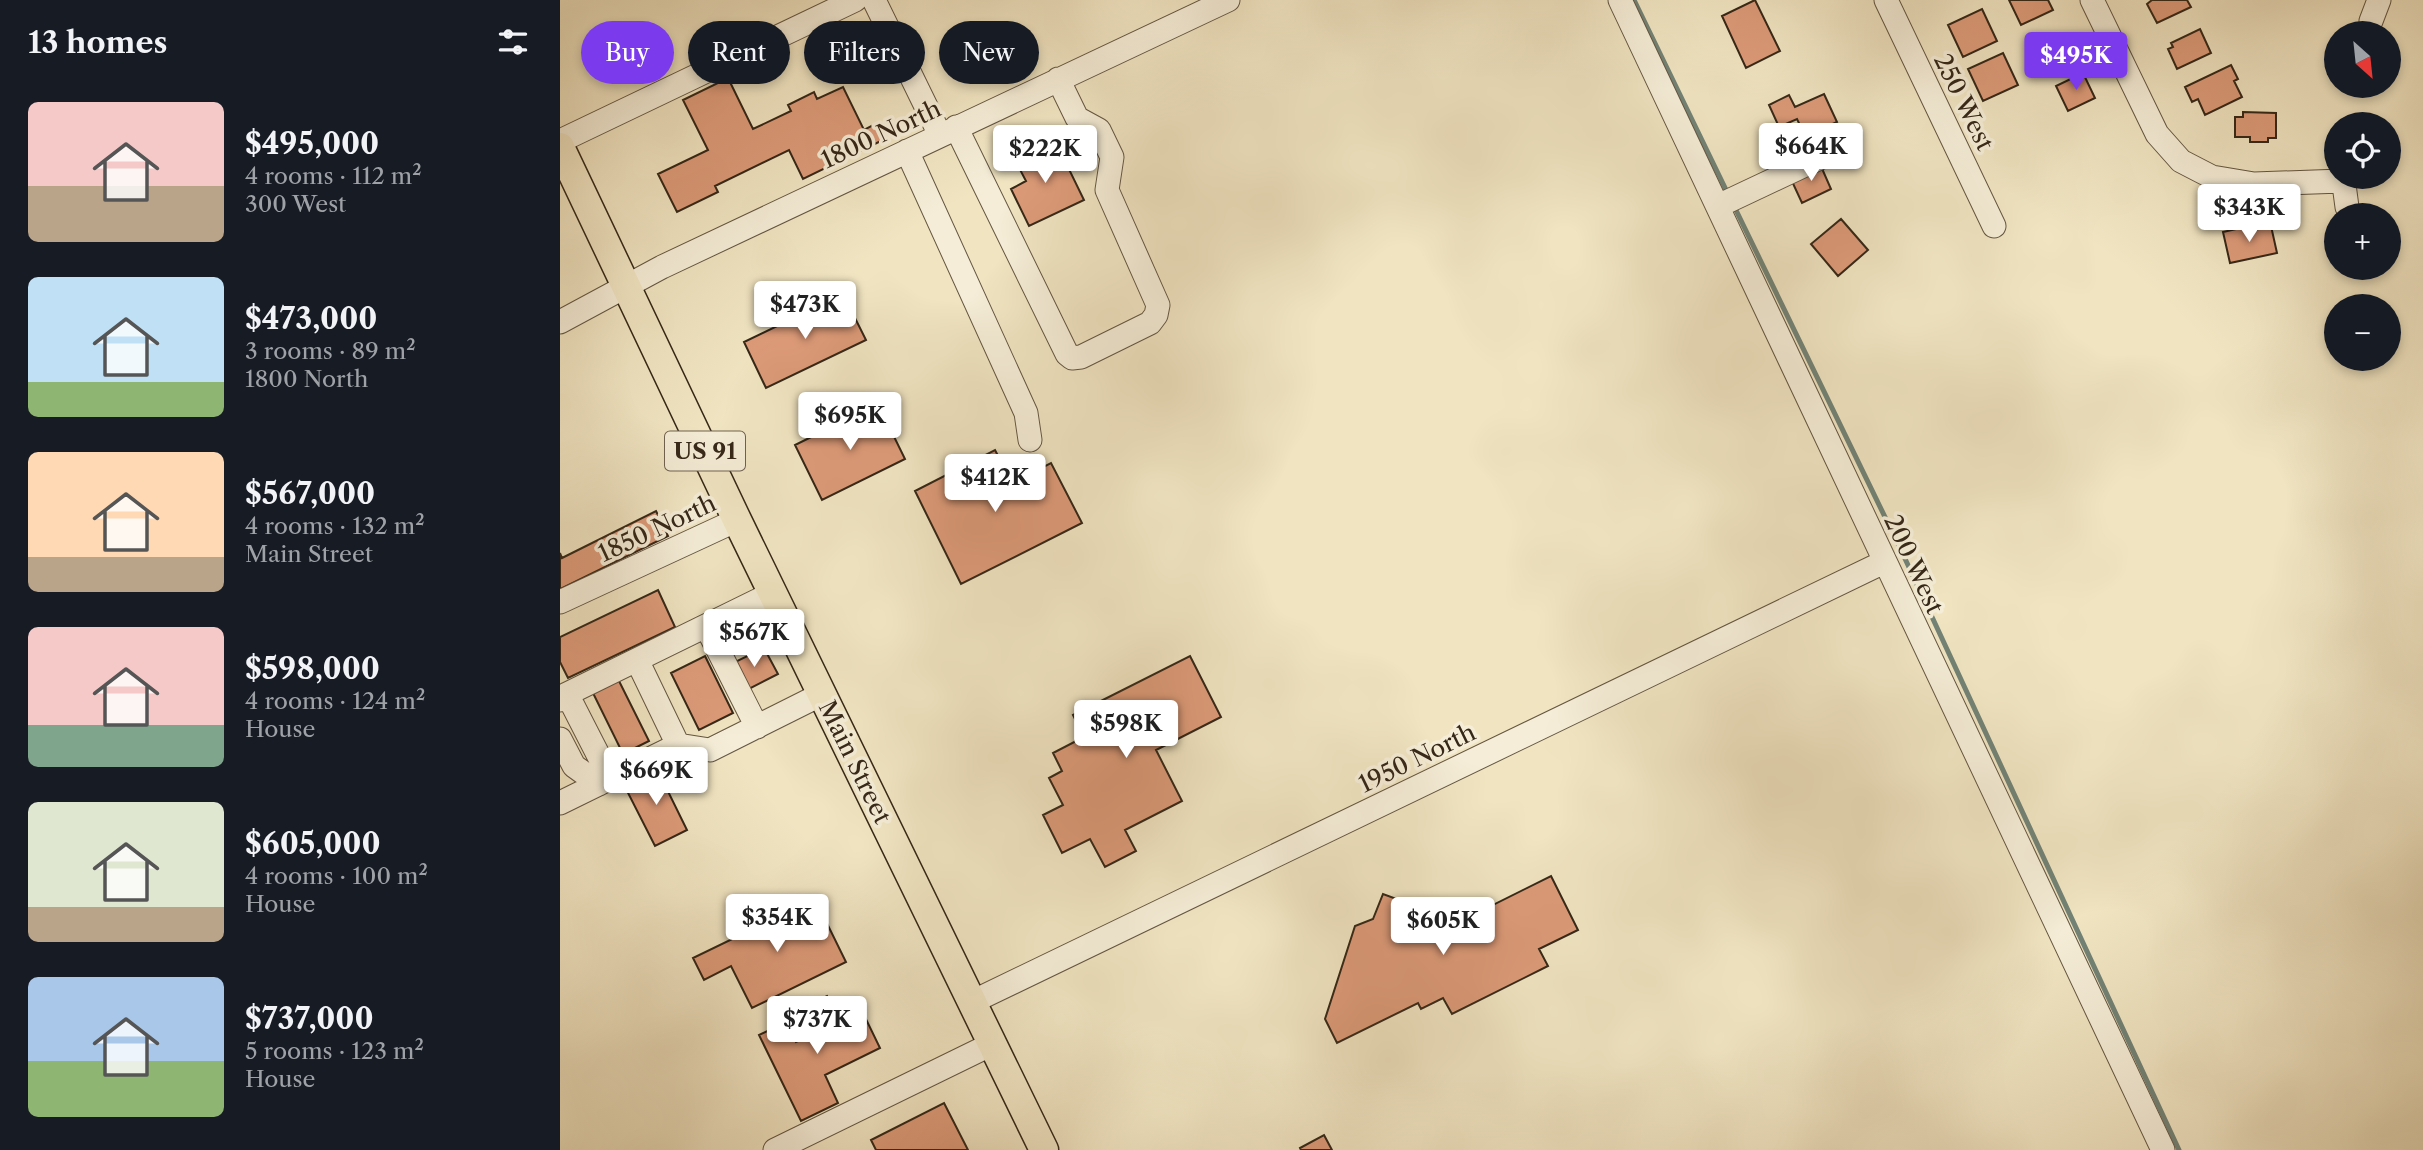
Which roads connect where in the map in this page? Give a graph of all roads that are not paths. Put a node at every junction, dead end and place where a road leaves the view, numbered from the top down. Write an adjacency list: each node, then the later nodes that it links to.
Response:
1 (855, 0): 9 (street)
2 (874, 0): 8 (street)
3 (1228, 0): 7 (street, 1800 North)
4 (1620, 0): 14 (street, 200 West)
5 (1886, 0): 15 (street, 250 West)
6 (2092, 0): 13 (street)
7 (1058, 79): 8 (street, 1800 North); 8 (street)
8 (948, 131): 11 (street, 1800 North)
9 (560, 141)
10 (560, 147): 16 (main road, Main Street / US 91)
11 (907, 150): 16 (street, 1800 North); 18 (street)
12 (1824, 156): 14 (street)
13 (2324, 180)
14 (1728, 202): 20 (street, 200 West)
15 (1994, 226)
16 (628, 285): 17 (street, 1800 North); 19 (main road, Main Street / US 91)
17 (560, 322)
18 (1030, 440)
19 (737, 520): 21 (main road, Main Street / US 91); 22 (street, 1850 North)
20 (1884, 562): 32 (street, 1950 North); 36 (street, 200 West)
21 (773, 593): 23 (street); 25 (main road, Main Street / US 91)
22 (560, 602)
23 (706, 626): 24 (street); 27 (street)
24 (637, 660): 26 (street); 29 (street)
25 (822, 694): 27 (street); 32 (main road, Main Street / US 91)
26 (564, 697): 30 (street)
27 (757, 727): 29 (street)
28 (560, 739): 30 (street)
29 (678, 745): 30 (street)
30 (604, 781): 31 (street)
31 (560, 803)
32 (972, 1002): 33 (main road, Main Street / US 91)
33 (992, 1044): 34 (street); 35 (main road, Main Street / US 91)
34 (775, 1150)
35 (1044, 1150)
36 (2163, 1150)

